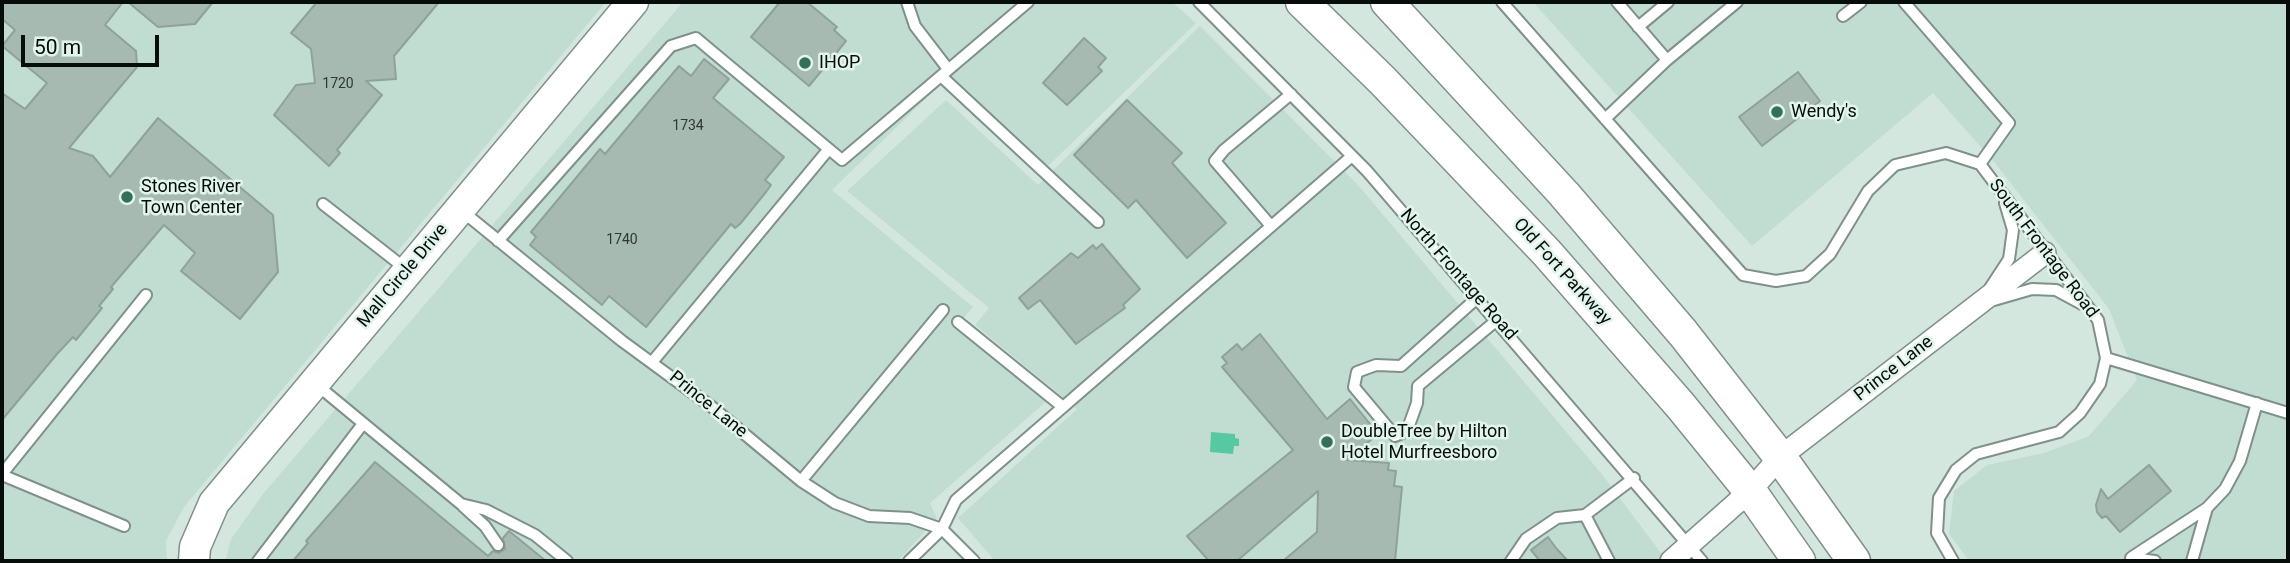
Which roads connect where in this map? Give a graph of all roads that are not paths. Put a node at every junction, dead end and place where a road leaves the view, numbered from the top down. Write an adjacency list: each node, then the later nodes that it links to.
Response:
1 (633, 2): 24 (street, Mall Circle Drive)
2 (907, 2): 16 (lane)
3 (1028, 2): 16 (lane)
4 (1199, 2): 17 (lane, North Frontage Road)
5 (1301, 2): 48 (main road, Old Fort Parkway)
6 (1387, 2): 44 (main road)
7 (1503, 2): 18 (lane, South Frontage Road)
8 (1617, 2): 14 (lane)
9 (1668, 2): 14 (lane)
10 (1737, 2): 15 (lane)
11 (1861, 2): 13 (lane)
12 (1904, 2): 21 (lane)
13 (1843, 16)
14 (1638, 27): 15 (lane)
15 (1667, 60): 18 (lane)
16 (945, 73): 19 (lane); 25 (lane)
17 (1291, 94): 20 (lane, North Frontage Road); 26 (lane)
18 (1605, 119): 21 (lane, South Frontage Road)
19 (828, 150): 27 (lane); 38 (lane)
20 (1352, 156): 26 (lane); 31 (lane, North Frontage Road)
21 (1980, 164): 22 (lane, South Frontage Road)
22 (2003, 196): 28 (lane, South Frontage Road); 32 (lane)
23 (323, 204): 29 (lane)
24 (459, 209): 27 (lane, Prince Lane); 29 (street, Mall Circle Drive)
25 (1098, 222)
26 (1271, 226): 41 (lane)
27 (498, 241): 38 (lane, Prince Lane)
28 (2045, 253): 32 (street, Prince Lane); 33 (lane, South Frontage Road)
29 (408, 271): 39 (street, Mall Circle Drive)
30 (146, 295): 45 (lane)
31 (1477, 298): 35 (lane, North Frontage Road); 35 (lane)
32 (1978, 305): 33 (lane); 44 (street, Prince Lane)
33 (2087, 306): 37 (lane, South Frontage Road)
34 (943, 310): 47 (lane)
35 (1497, 320): 46 (lane, North Frontage Road)
36 (958, 321): 41 (lane)
37 (2106, 358): 40 (lane); 67 (lane, South Frontage Road)
38 (653, 361): 47 (lane, Prince Lane)
39 (315, 383): 43 (lane); 57 (street, Mall Circle Drive)
40 (2257, 403): 42 (lane); 50 (lane)
41 (1063, 407): 53 (lane)
42 (2288, 413)
43 (362, 425): 49 (lane); 58 (lane)
44 (1780, 457): 48 (street, Prince Lane); 66 (main road)
45 (2, 474): 52 (lane)
46 (1634, 478): 51 (lane); 55 (lane, North Frontage Road)
47 (801, 481): 53 (lane, Prince Lane)
48 (1749, 491): 55 (street, Prince Lane); 65 (main road, Old Fort Parkway)
49 (461, 504): 54 (lane); 59 (lane)
50 (2207, 508): 56 (lane); 69 (lane)
51 (1585, 515): 62 (lane); 63 (lane)
52 (124, 526)
53 (942, 528): 60 (lane); 61 (lane)
54 (498, 545)
55 (1696, 553): 64 (street, Prince Lane)
56 (2129, 559): 68 (lane)
57 (194, 561)
58 (258, 561)
59 (567, 561)
60 (909, 561)
61 (974, 561)
62 (1511, 561)
63 (1609, 561)
64 (1671, 561)
65 (1799, 561)
66 (1854, 561)
67 (1953, 561)
68 (2155, 561)
69 (2192, 561)

